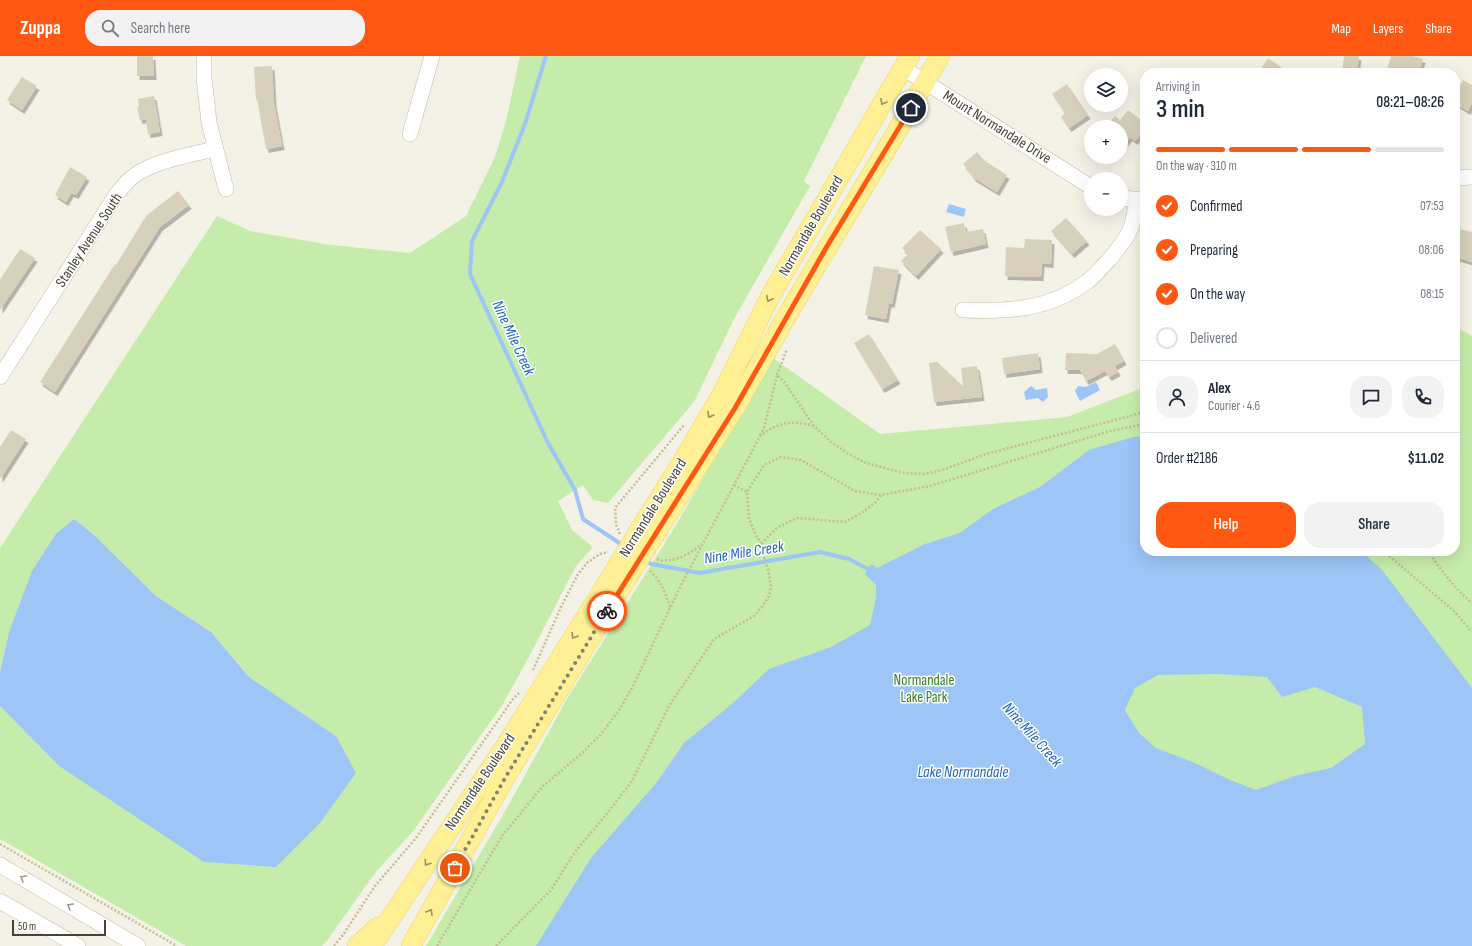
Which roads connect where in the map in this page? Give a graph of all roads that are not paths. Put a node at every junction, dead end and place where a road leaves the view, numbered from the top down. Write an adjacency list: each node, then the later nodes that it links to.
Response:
1 (204, 56): 7 (street)
2 (432, 56): 6 (street)
3 (940, 56): 5 (main road, Normandale Boulevard)
4 (906, 62): 5 (street, Mount Normandale Drive); 17 (main road, Normandale Boulevard, one-way to 17)
5 (926, 82): 10 (street, Mount Normandale Drive); 17 (main road, Normandale Boulevard)
6 (410, 134)
7 (214, 149): 11 (street); 16 (street, Stanley Avenue South)
8 (1472, 177): 9 (street)
9 (1460, 178)
10 (1084, 183)
11 (226, 189)
12 (1128, 199): 13 (street)
13 (1140, 200)
14 (1140, 203): 15 (street)
15 (963, 310)
16 (0, 378)
17 (646, 534): 18 (main road, Normandale Boulevard, bridge)
18 (623, 571): 21 (main road, Normandale Boulevard, one-way to 21); 26 (main road, Normandale Boulevard, one-way to 18)
19 (0, 865): 22 (street, one-way to 19)
20 (0, 901): 23 (street)
21 (392, 916): 24 (main road); 25 (main road, Normandale Boulevard)
22 (130, 944)
23 (78, 946)
24 (357, 946)
25 (372, 946)
26 (410, 946)

